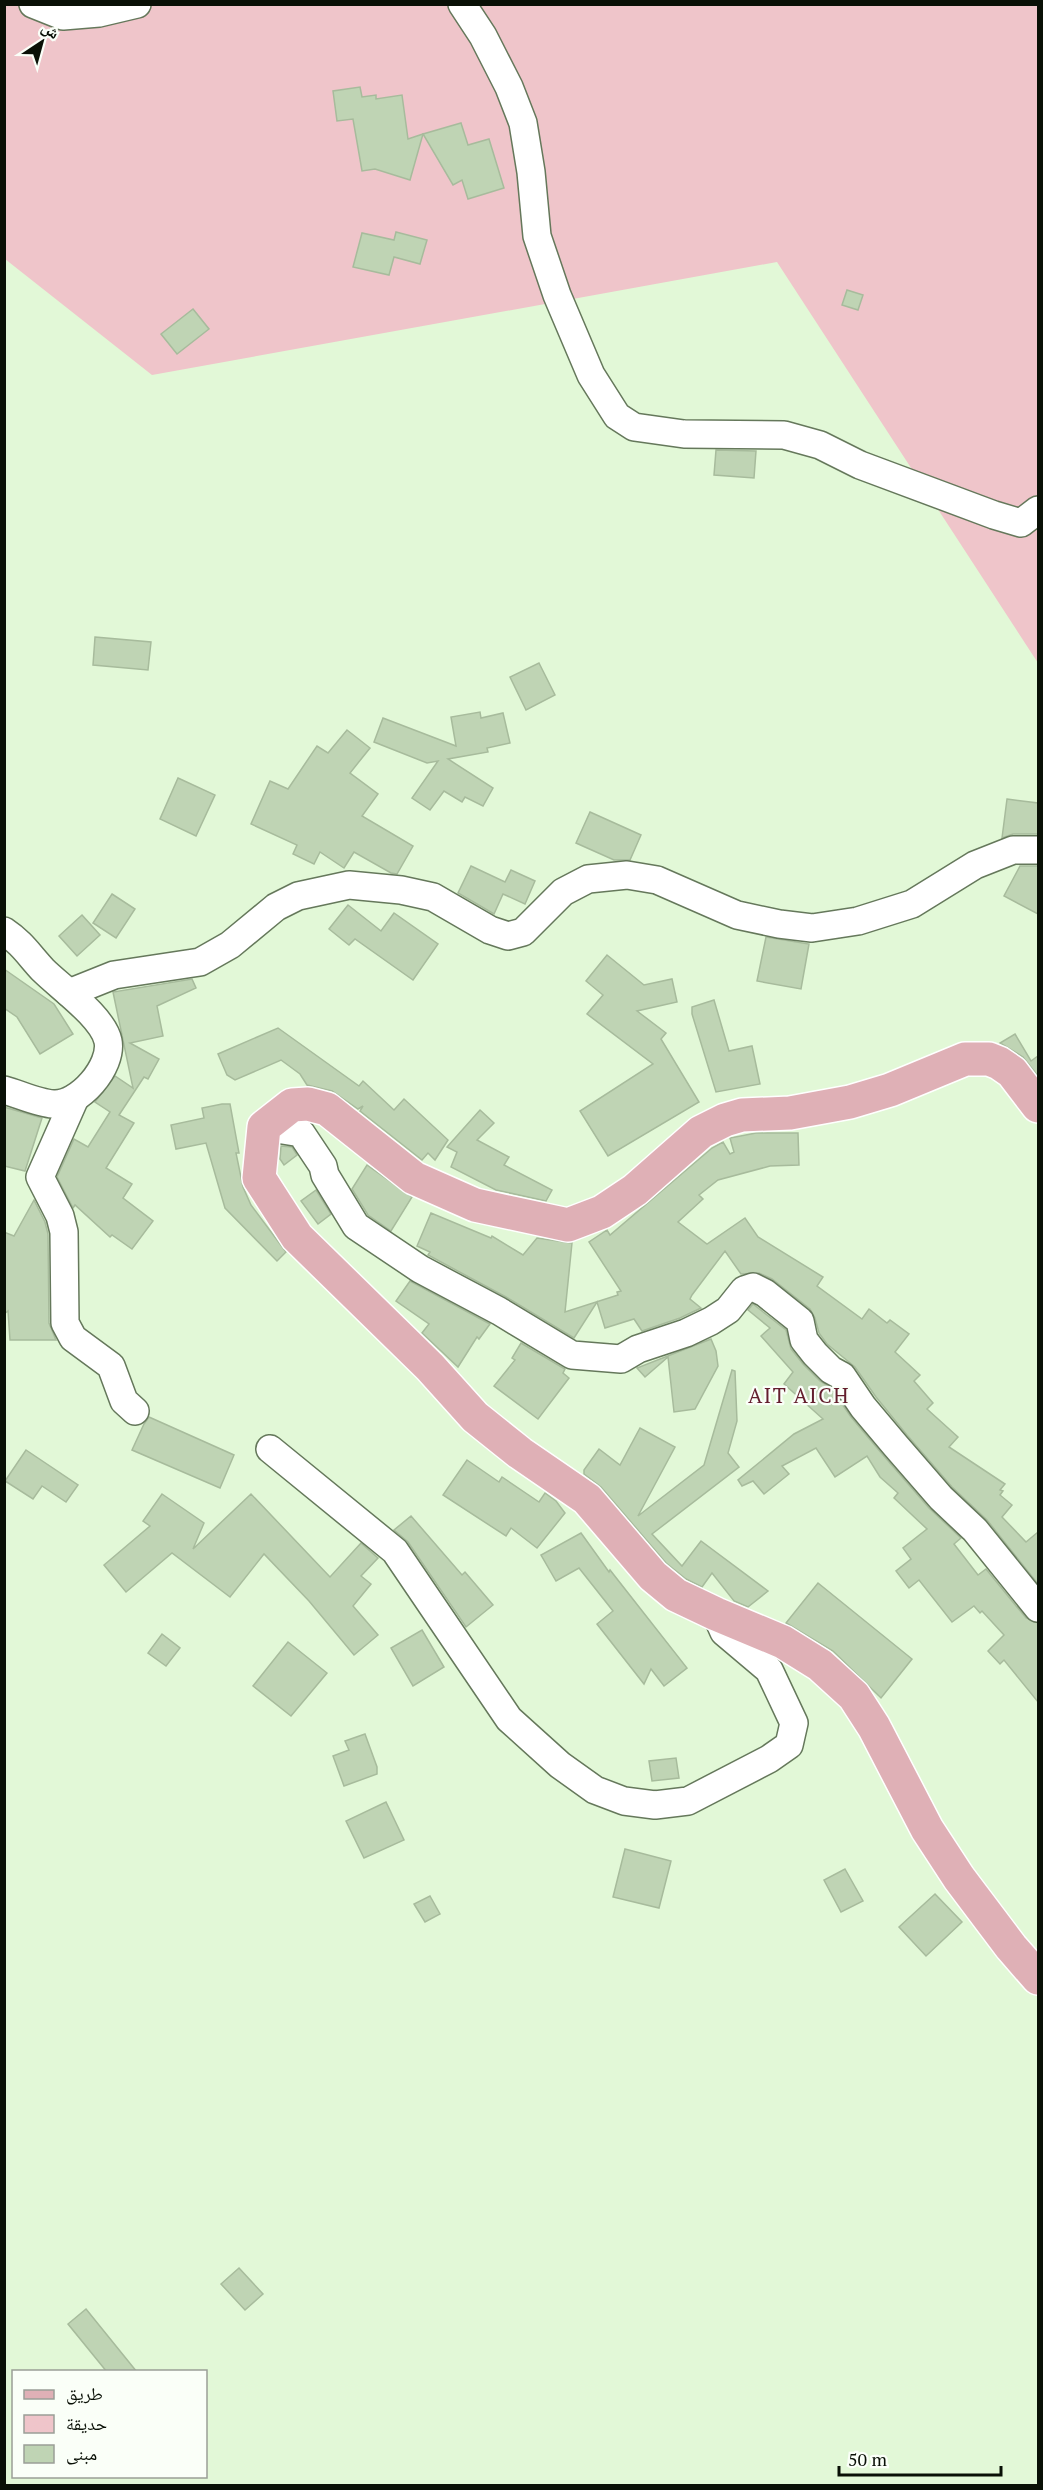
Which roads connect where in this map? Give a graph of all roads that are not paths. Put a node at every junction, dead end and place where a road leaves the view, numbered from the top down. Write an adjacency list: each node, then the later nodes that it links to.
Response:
1 (33, 4): 2 (street)
2 (137, 4)
3 (462, 4): 4 (street)
4 (1038, 510)
5 (1038, 850): 7 (street)
6 (4, 931): 7 (street)
7 (69, 993): 9 (street)
8 (4, 1090): 9 (street)
9 (75, 1098): 12 (street)
10 (1038, 1106): 11 (main road)
11 (264, 1127): 14 (street); 15 (main road)
12 (135, 1411)
13 (270, 1449): 15 (street)
14 (1038, 1608)
15 (716, 1614): 16 (main road)
16 (1038, 1978)

